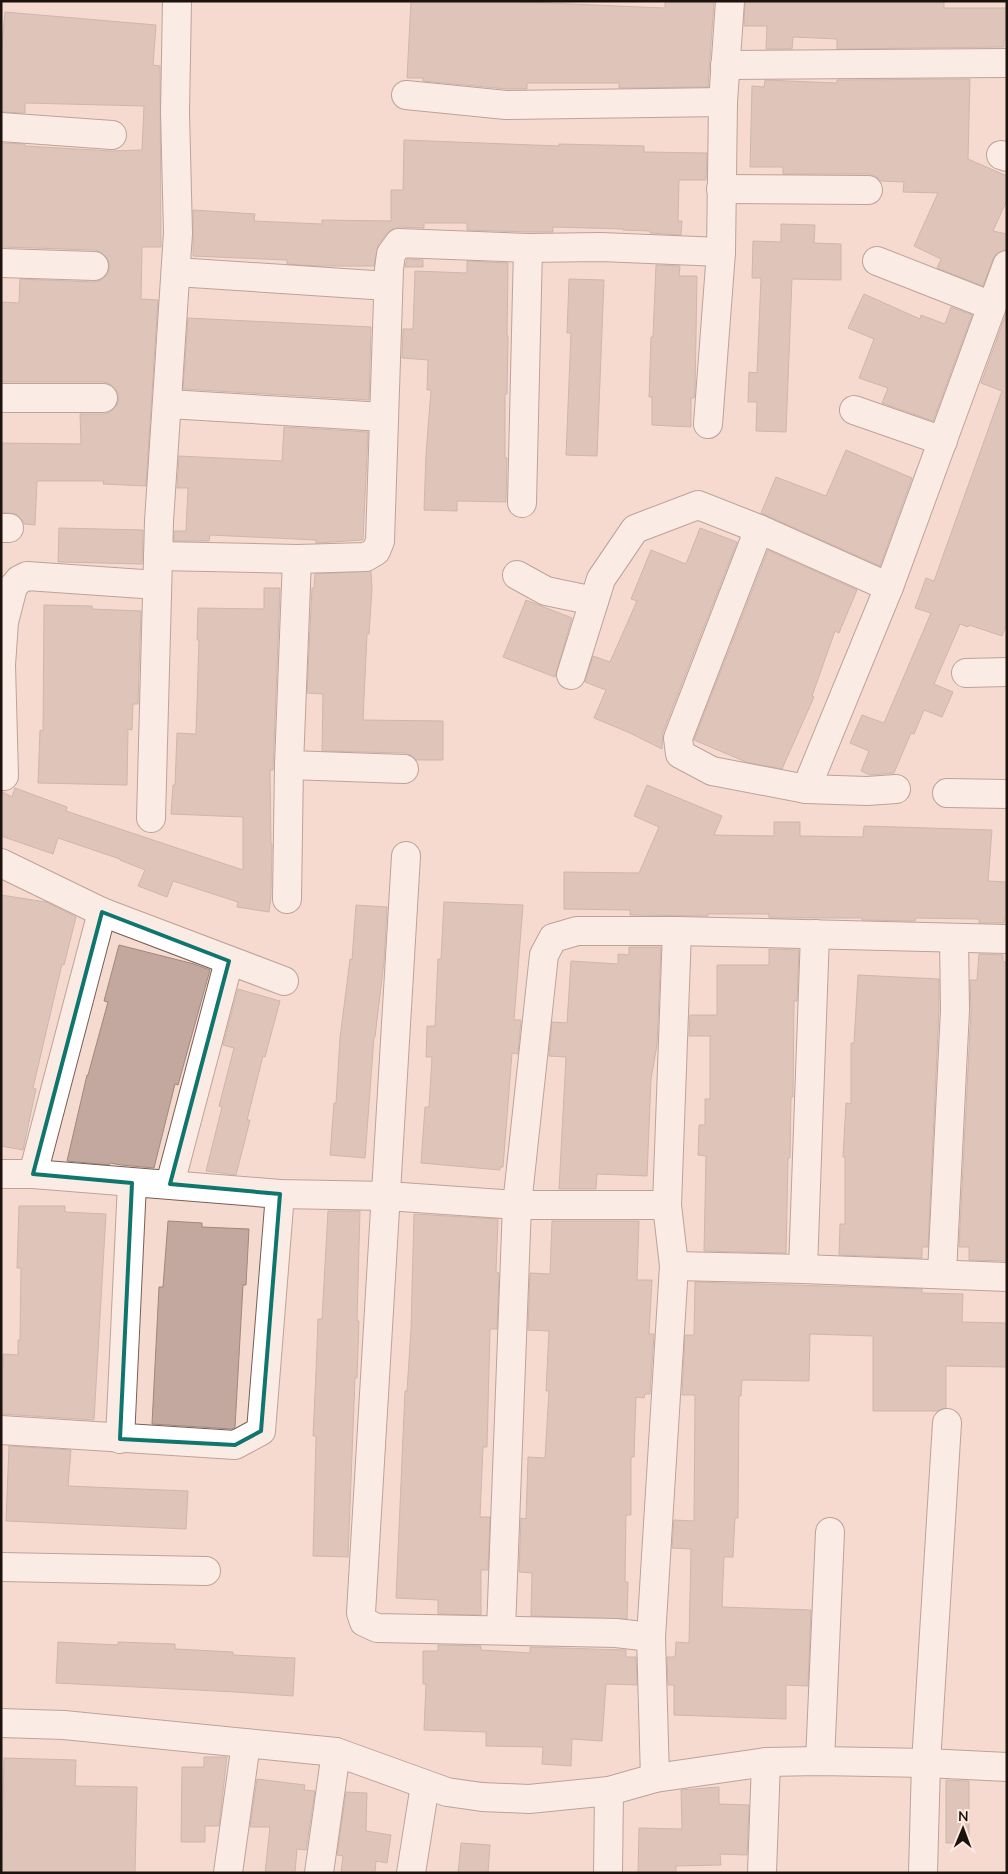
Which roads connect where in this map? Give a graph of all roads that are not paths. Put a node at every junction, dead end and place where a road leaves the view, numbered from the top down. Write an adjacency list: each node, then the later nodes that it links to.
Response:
1 (177, 1): 17 (street)
2 (730, 1): 4 (street)
3 (1006, 63): 4 (street)
4 (726, 65): 6 (street)
5 (406, 95): 6 (street)
6 (723, 102): 9 (street)
7 (1, 127): 8 (street)
8 (112, 135)
9 (721, 189): 10 (street); 12 (street)
10 (868, 190)
11 (528, 248): 12 (street); 18 (street); 27 (street)
12 (721, 252): 25 (street)
13 (877, 261): 19 (street)
14 (1, 263): 16 (street)
15 (1007, 265): 19 (street)
16 (94, 266)
17 (176, 272): 18 (street); 22 (street)
18 (388, 286): 24 (street)
19 (992, 306): 26 (street)
20 (1, 398): 21 (street)
21 (103, 398)
22 (168, 404): 24 (street); 29 (street)
23 (854, 410): 26 (street)
24 (384, 417): 30 (street)
25 (708, 424)
26 (943, 441): 33 (street)
27 (522, 503)
28 (759, 528): 33 (street); 34 (street); 42 (street)
29 (158, 556): 30 (street); 32 (street)
30 (297, 559): 38 (street)
31 (517, 575): 34 (street)
32 (157, 585): 40 (street); 45 (street)
33 (889, 587): 42 (street)
34 (594, 601): 37 (street)
35 (1007, 672): 36 (street)
36 (966, 673)
37 (571, 675)
38 (289, 765): 39 (street); 48 (street)
39 (404, 769)
40 (4, 776)
41 (896, 788): 42 (street)
42 (806, 789)
43 (947, 793): 44 (street)
44 (1007, 794)
45 (151, 818)
46 (406, 856): 61 (street)
47 (1, 863): 49 (street)
48 (287, 899)
49 (102, 912): 54 (street); 57 (street)
50 (677, 931): 51 (street); 62 (street); 63 (street)
51 (815, 934): 52 (street); 65 (street)
52 (954, 938): 53 (street); 66 (street)
53 (1007, 939)
54 (229, 961): 55 (street); 59 (street)
55 (284, 981)
56 (1, 1174): 57 (street)
57 (33, 1174): 58 (street)
58 (132, 1182): 59 (street); 70 (street)
59 (170, 1184): 60 (street)
60 (280, 1194): 61 (street); 70 (street)
61 (387, 1196): 62 (street); 74 (street)
62 (517, 1205): 63 (street); 74 (street)
63 (667, 1205): 64 (street)
64 (674, 1266): 65 (street); 75 (street)
65 (803, 1269): 66 (street)
66 (942, 1273): 67 (street)
67 (1007, 1276)
68 (947, 1423): 81 (street)
69 (1, 1430): 70 (street)
70 (120, 1438)
71 (830, 1532): 79 (street)
72 (1, 1568): 73 (street)
73 (206, 1572)
74 (501, 1630): 75 (street)
75 (651, 1637): 83 (street)
76 (1, 1723): 77 (street)
77 (246, 1743): 78 (street); 86 (street)
78 (336, 1752): 84 (street); 87 (street)
79 (820, 1761): 80 (street); 81 (street)
80 (766, 1762): 83 (street); 90 (street)
81 (926, 1763): 82 (street); 91 (street)
82 (1007, 1767)
83 (655, 1778): 85 (street)
84 (425, 1785): 85 (street); 88 (street)
85 (609, 1791): 89 (street)
86 (228, 1873)
87 (319, 1873)
88 (412, 1873)
89 (608, 1873)
90 (762, 1873)
91 (922, 1873)

